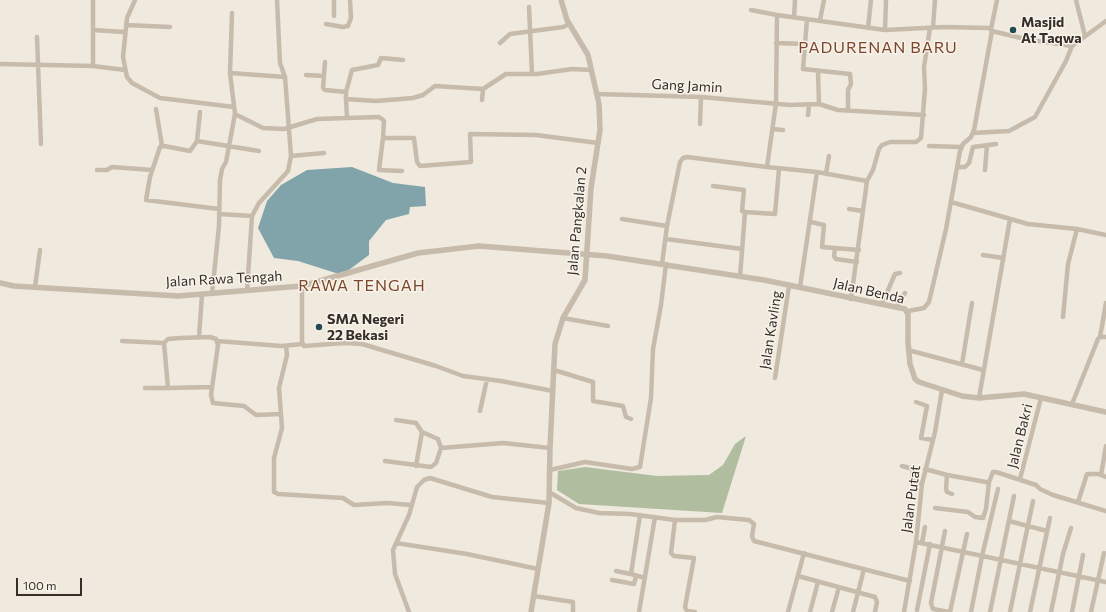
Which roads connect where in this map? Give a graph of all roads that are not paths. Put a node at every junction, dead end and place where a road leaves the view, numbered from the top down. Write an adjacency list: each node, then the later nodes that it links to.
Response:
1 (93, 0): 29 (street)
2 (135, 0): 25 (street)
3 (276, 0): 52 (street)
4 (334, 0): 18 (street)
5 (350, 0): 23 (street)
6 (561, 0): 24 (street, Jalan Pangkalan 2)
7 (795, 0): 19 (street)
8 (824, 0): 21 (street)
9 (871, 0): 27 (street)
10 (886, 0): 31 (street)
11 (935, 0): 28 (street)
12 (997, 0): 32 (street)
13 (1076, 0): 34 (street)
14 (529, 7): 30 (street)
15 (751, 10): 17 (street)
16 (232, 13): 48 (street)
17 (777, 15): 19 (street); 37 (street)
18 (334, 16)
19 (794, 17): 20 (street)
20 (807, 19): 21 (street); 38 (street)
21 (820, 20): 27 (street)
22 (1106, 20): 34 (street)
23 (326, 24)
24 (569, 24): 30 (street); 46 (street, Jalan Pangkalan 2)
25 (126, 26): 26 (street); 33 (street)
26 (170, 27)
27 (868, 28): 31 (street)
28 (932, 28): 31 (street); 32 (street); 68 (street)
29 (93, 30): 33 (street); 44 (street)
30 (529, 30): 36 (street); 49 (street)
31 (885, 30)
32 (992, 30): 39 (street); 74 (street)
33 (124, 32): 45 (street)
34 (1084, 36): 39 (street)
35 (38, 37): 43 (street)
36 (500, 43)
37 (776, 43): 38 (street); 59 (street)
38 (806, 44): 47 (street)
39 (1072, 46): 74 (street)
40 (403, 60): 54 (street)
41 (325, 62): 51 (street)
42 (0, 64): 43 (street)
43 (40, 64): 44 (street); 78 (street)
44 (93, 66): 45 (street)
45 (125, 70): 62 (street)
46 (591, 70): 49 (street); 55 (street, Jalan Pangkalan 2)
47 (818, 72): 61 (street); 64 (street)
48 (230, 73): 52 (street); 62 (street)
49 (532, 74): 53 (street)
50 (306, 75): 51 (street)
51 (324, 76): 54 (street)
52 (285, 77): 71 (street)
53 (483, 89): 57 (street); 58 (street)
54 (346, 92): 57 (street)
55 (597, 94): 56 (street, Gang Jamin); 77 (street, Jalan Pangkalan 2)
56 (701, 96): 59 (street, Gang Jamin); 70 (street)
57 (346, 99): 69 (street)
58 (482, 100)
59 (776, 104): 60 (street, Gang Jamin); 72 (street)
60 (809, 104): 61 (street, Gang Jamin); 67 (street)
61 (819, 104): 64 (street, Gang Jamin)
62 (234, 108): 66 (street)
63 (156, 109): 81 (street)
64 (848, 110): 68 (street, Gang Jamin)
65 (200, 112): 76 (street)
66 (235, 114): 71 (street); 82 (street)
67 (808, 115)
68 (924, 115): 98 (street)
69 (347, 118): 71 (street); 75 (street)
70 (700, 124)
71 (288, 128): 87 (street)
72 (773, 128): 73 (street); 89 (street)
73 (783, 130)
74 (973, 133): 84 (street)
75 (384, 138): 77 (street); 95 (street)
76 (197, 141): 81 (street); 82 (street)
77 (598, 143): 117 (street, Jalan Pangkalan 2)
78 (40, 144)
79 (996, 144): 80 (street)
80 (987, 145): 90 (street); 94 (street)
81 (162, 146): 93 (street)
82 (229, 146): 85 (street); 103 (street)
83 (929, 146): 84 (street)
84 (961, 148): 90 (street)
85 (259, 151)
86 (324, 153): 87 (street)
87 (290, 156): 105 (street)
88 (829, 156): 97 (street)
89 (767, 167): 91 (street); 109 (street)
90 (957, 167): 100 (street)
91 (779, 169): 96 (street); 104 (street)
92 (97, 170): 93 (street)
93 (152, 170): 103 (street)
94 (985, 170)
95 (402, 171)
96 (817, 172): 97 (street); 108 (street)
97 (826, 174): 98 (street)
98 (867, 181): 102 (street)
99 (713, 186): 104 (street)
100 (951, 202): 107 (street); 138 (street)
101 (849, 209): 102 (street)
102 (863, 211): 116 (street)
103 (219, 212): 105 (street); 131 (street)
104 (745, 212): 114 (street)
105 (252, 216): 129 (street)
106 (622, 219): 109 (street)
107 (1010, 219): 110 (street); 119 (street)
108 (811, 222): 113 (street); 128 (street)
109 (667, 226): 112 (street)
110 (1077, 229): 111 (street); 139 (street)
111 (1106, 235)
112 (666, 239): 114 (street); 121 (street)
113 (835, 248): 116 (street); 120 (street)
114 (742, 249): 123 (street)
115 (40, 250): 127 (street)
116 (859, 250): 120 (street)
117 (588, 254): 121 (street, Jalan Benda); 125 (street, Jalan Rawa Tengah); 140 (street, Jalan Pangkalan 2)
118 (983, 255): 119 (street)
119 (1003, 258): 153 (street)
120 (858, 262): 133 (street)
121 (664, 264): 123 (street, Jalan Benda); 179 (street)
122 (900, 273): 136 (street)
123 (740, 276): 126 (street, Jalan Benda)
124 (0, 283): 127 (street, Jalan Rawa Tengah)
125 (302, 286): 129 (street, Jalan Rawa Tengah); 148 (street)
126 (789, 286): 128 (street, Jalan Benda); 154 (street, Jalan Kavling)
127 (35, 287): 132 (street, Jalan Rawa Tengah)
128 (800, 287): 133 (street, Jalan Benda)
129 (247, 291): 131 (street, Jalan Rawa Tengah)
130 (905, 293): 137 (street)
131 (212, 294): 132 (street, Jalan Rawa Tengah)
132 (202, 295): 142 (street)
133 (851, 299): 136 (street, Jalan Benda)
134 (972, 303): 151 (street)
135 (1106, 303): 143 (street)
136 (882, 304): 137 (street, Jalan Benda)
137 (896, 307): 138 (street, Jalan Benda)
138 (908, 312): 150 (street, Jalan Benda)
139 (1063, 317)
140 (564, 318): 141 (street); 152 (street, Jalan Pangkalan 2)
141 (608, 326)
142 (199, 337): 146 (street); 147 (street)
143 (1100, 337): 144 (street); 164 (street)
144 (1106, 337)
145 (122, 341): 147 (street)
146 (217, 341): 149 (street); 158 (street)
147 (164, 343): 157 (street)
148 (302, 344): 149 (street); 155 (street)
149 (286, 346): 167 (street)
150 (908, 350): 151 (street); 159 (street, Jalan Benda)
151 (962, 364): 153 (street)
152 (554, 370): 160 (street, Jalan Pangkalan 2); 168 (street)
153 (984, 370): 161 (street)
154 (775, 378)
155 (487, 379): 160 (street); 165 (street)
156 (145, 388): 157 (street)
157 (168, 388): 158 (street)
158 (212, 388): 167 (street)
159 (942, 390): 161 (street, Jalan Benda); 171 (street, Jalan Putat)
160 (553, 391): 174 (street, Jalan Pangkalan 2)
161 (979, 398): 162 (street, Jalan Benda)
162 (1041, 398): 164 (street, Jalan Benda); 182 (street, Jalan Bakri)
163 (916, 402): 171 (street)
164 (1072, 404): 166 (street, Jalan Benda)
165 (480, 411)
166 (1106, 412)
167 (281, 414): 192 (street)
168 (631, 419)
169 (396, 420): 170 (street)
170 (422, 432): 173 (street); 176 (street)
171 (933, 440): 178 (street, Jalan Putat)
172 (1106, 446): 181 (street)
173 (441, 448): 174 (street); 176 (street)
174 (550, 448): 179 (street, Jalan Pangkalan 2)
175 (384, 461): 176 (street)
176 (416, 466)
177 (902, 466): 184 (street)
178 (925, 469): 180 (street); 184 (street, Jalan Putat)
179 (550, 470): 186 (street, Jalan Pangkalan 2)
180 (947, 475): 183 (street); 187 (street)
181 (1103, 476): 190 (street)
182 (1020, 479): 183 (street); 190 (street)
183 (989, 482): 193 (street)
184 (922, 484): 206 (street, Jalan Putat)
185 (998, 489): 215 (street)
186 (549, 492): 191 (street, Jalan Pangkalan 2); 195 (street)
187 (952, 494)
188 (1014, 496): 199 (street)
189 (1033, 501): 200 (street)
190 (1078, 502): 194 (street)
191 (549, 503): 192 (street); 219 (street, Jalan Pangkalan 2)
192 (411, 505): 207 (street)
193 (935, 508)
194 (1106, 511)
195 (640, 515): 196 (street); 223 (street)
196 (655, 517): 198 (street); 226 (street)
197 (1050, 518): 203 (street)
198 (675, 520): 212 (street); 240 (street)
199 (1009, 521): 200 (street); 216 (street)
200 (1028, 526): 203 (street); 217 (street)
201 (925, 527): 208 (street)
202 (1071, 528): 222 (street)
203 (1047, 530): 218 (street)
204 (945, 531): 210 (street)
205 (967, 534): 211 (street)
206 (916, 542): 208 (street); 229 (street, Jalan Putat)
207 (396, 543): 219 (street); 236 (street)
208 (922, 543): 209 (street)
209 (930, 544): 210 (street); 235 (street)
210 (942, 546): 211 (street); 247 (street)
211 (962, 551): 215 (street); 247 (street)
212 (804, 553): 220 (street); 224 (street)
213 (1104, 553): 228 (street)
214 (1083, 555): 225 (street)
215 (982, 556): 216 (street); 248 (street)
216 (1000, 560): 217 (street); 249 (street)
217 (1020, 564): 218 (street); 250 (street)
218 (1040, 568): 222 (street); 251 (street)
219 (538, 569): 234 (street, Jalan Pangkalan 2)
220 (864, 569): 229 (street); 233 (street)
221 (616, 571): 223 (street)
222 (1059, 572): 225 (street); 252 (street)
223 (633, 575): 226 (street); 227 (street)
224 (798, 576): 230 (street); 241 (street)
225 (1079, 576): 228 (street); 253 (street)
226 (645, 578): 239 (street)
227 (612, 580)
228 (1098, 580): 231 (street); 254 (street)
229 (910, 581): 246 (street, Jalan Putat)
230 (818, 582): 232 (street); 242 (street)
231 (1106, 582)
232 (839, 587): 233 (street); 243 (street)
233 (858, 592): 244 (street); 245 (street)
234 (534, 596): 237 (street, Jalan Pangkalan 2); 238 (street)
235 (917, 610)
236 (409, 612)
237 (531, 612)
238 (573, 612)
239 (639, 612)
240 (695, 612)
241 (788, 612)
242 (810, 612)
243 (832, 612)
244 (853, 612)
245 (875, 612)
246 (904, 612)
247 (949, 612)
248 (971, 612)
249 (990, 612)
250 (1010, 612)
251 (1030, 612)
252 (1051, 612)
253 (1072, 612)
254 (1091, 612)

